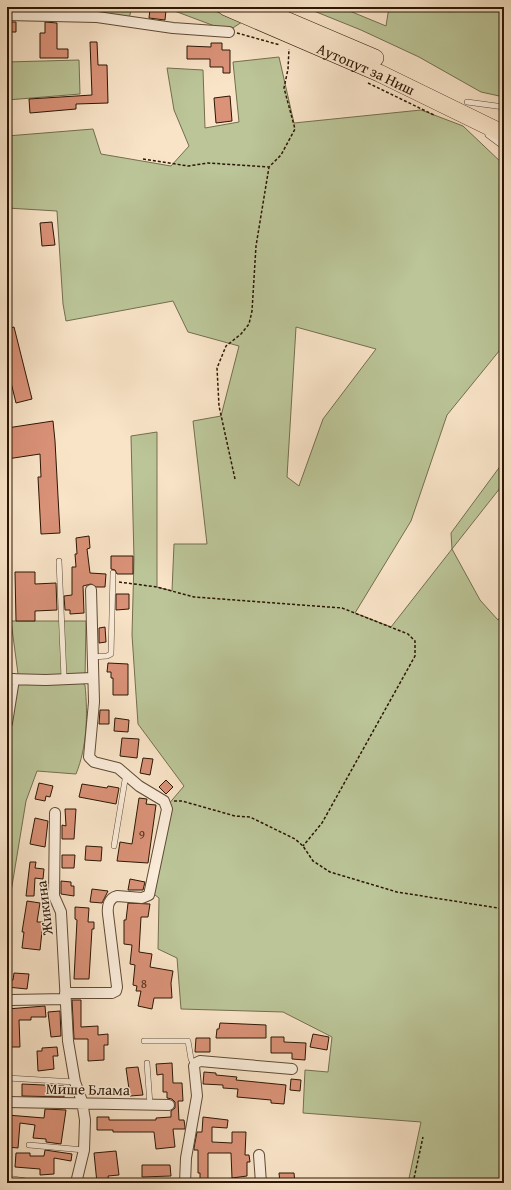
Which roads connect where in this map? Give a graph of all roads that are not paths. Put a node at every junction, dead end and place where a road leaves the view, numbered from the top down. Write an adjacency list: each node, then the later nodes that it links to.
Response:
1 (226, 7): 6 (highway, Аутопут за Ниш)
2 (256, 7): 6 (highway, Аутопут за Ниш)
3 (7, 15): 4 (street)
4 (229, 32)
5 (504, 107): 6 (lane)
6 (468, 109): 7 (highway, Аутопут за Ниш); 8 (highway, Аутопут за Ниш); 9 (lane)
7 (504, 120)
8 (504, 134)
9 (504, 147)
10 (59, 561): 14 (lane)
11 (113, 573): 13 (lane)
12 (91, 590): 13 (street)
13 (91, 657): 15 (street)
14 (64, 678): 15 (street); 16 (street)
15 (92, 678): 18 (street)
16 (10, 679): 17 (street)
17 (7, 723)
18 (126, 774): 20 (lane); 21 (street)
19 (55, 813): 21 (street, Жикина)
20 (114, 846)
21 (65, 996): 22 (street); 28 (street, Жикина)
22 (12, 1000)
23 (144, 1041): 25 (lane)
24 (147, 1064): 31 (lane)
25 (194, 1068): 26 (street); 39 (street)
26 (292, 1069)
27 (7, 1078): 28 (lane)
28 (75, 1082): 30 (street, Жикина)
29 (7, 1102): 30 (street, Мише Блама)
30 (83, 1104): 31 (street, Мише Блама); 34 (street, Жикина)
31 (150, 1104): 32 (street, Мише Блама)
32 (169, 1104)
33 (29, 1145): 34 (lane)
34 (84, 1150): 38 (street, Жикина)
35 (259, 1155): 40 (street)
36 (7, 1178): 37 (lane)
37 (38, 1183)
38 (76, 1183)
39 (185, 1183)
40 (261, 1183)

